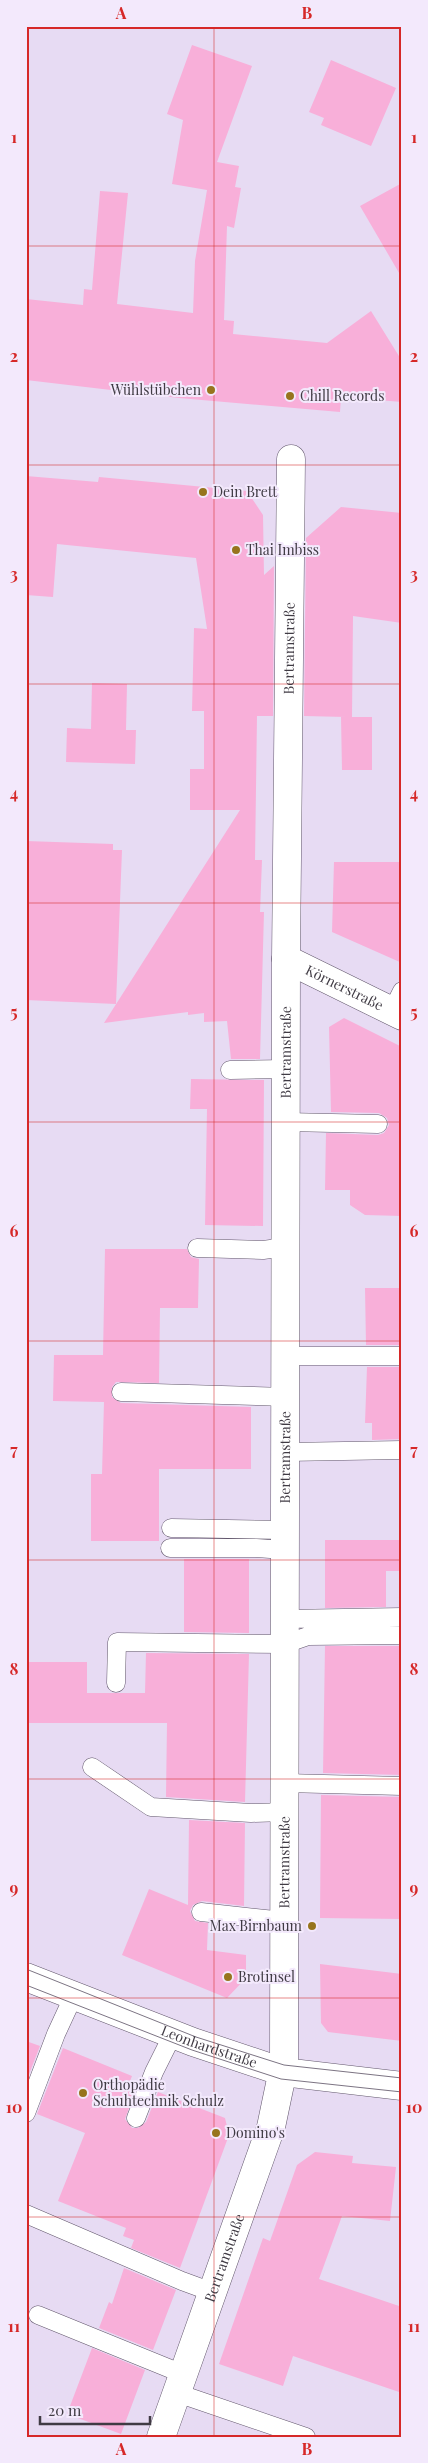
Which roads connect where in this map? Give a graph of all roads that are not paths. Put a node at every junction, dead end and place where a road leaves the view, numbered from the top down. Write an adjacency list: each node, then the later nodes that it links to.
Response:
1 (291, 459): 2 (street, Bertramstraße)
2 (286, 959): 3 (street, Körnerstraße); 4 (street, Bertramstraße)
3 (399, 1006)
4 (286, 1069): 5 (lane); 6 (street, Bertramstraße)
5 (230, 1070)
6 (286, 1122): 7 (lane); 8 (street, Bertramstraße)
7 (378, 1124)
8 (286, 1247): 9 (lane); 10 (street, Bertramstraße)
9 (198, 1248)
10 (286, 1356): 11 (lane); 13 (street, Bertramstraße)
11 (402, 1356)
12 (122, 1392): 13 (lane)
13 (286, 1397): 15 (street, Bertramstraße)
14 (402, 1450): 15 (lane)
15 (286, 1452): 17 (street, Bertramstraße)
16 (171, 1528): 17 (lane)
17 (285, 1540): 18 (lane); 20 (street, Bertramstraße)
18 (170, 1548)
19 (402, 1617): 20 (lane)
20 (285, 1631): 21 (lane); 22 (lane); 24 (street, Bertramstraße)
21 (402, 1635)
22 (116, 1683)
23 (92, 1767): 26 (lane)
24 (285, 1783): 25 (lane); 26 (street, Bertramstraße)
25 (402, 1786)
26 (285, 1812): 28 (street, Bertramstraße)
27 (201, 1912): 28 (lane)
28 (284, 1921): 32 (street, Bertramstraße)
29 (26, 1976): 30 (street, Leonhardstraße)
30 (74, 1996): 31 (street, Leonhardstraße); 34 (lane)
31 (173, 2034): 32 (street, Leonhardstraße); 35 (lane)
32 (283, 2072): 33 (street, Leonhardstraße); 37 (street, Bertramstraße)
33 (402, 2086)
34 (26, 2113)
35 (136, 2118)
36 (26, 2214): 37 (lane)
37 (212, 2292): 39 (street, Bertramstraße)
38 (38, 2315): 39 (lane)
39 (180, 2383): 40 (street, Bertramstraße); 41 (lane)
40 (161, 2437)
41 (306, 2437)

